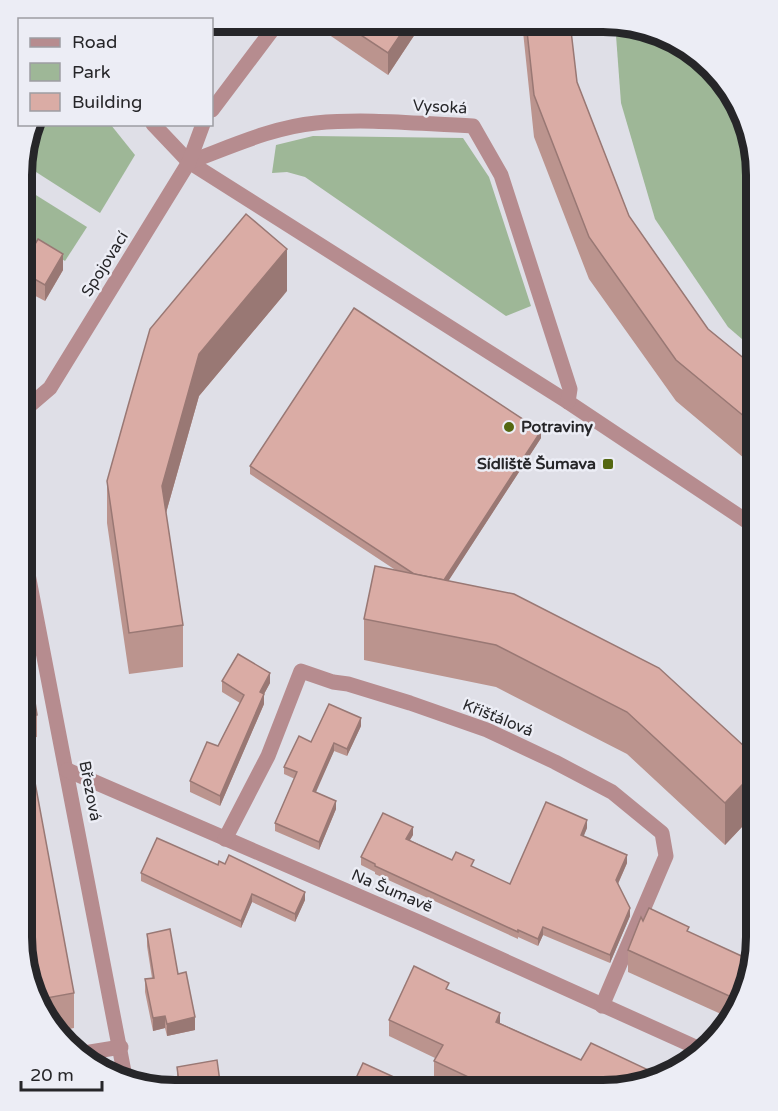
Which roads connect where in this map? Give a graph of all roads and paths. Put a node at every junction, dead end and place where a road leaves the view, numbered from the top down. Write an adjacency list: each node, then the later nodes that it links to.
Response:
1 (271, 32): 2 (street)
2 (213, 109)
3 (155, 126): 5 (street)
4 (202, 126): 5 (street, Spojovací)
5 (189, 162): 6 (street); 6 (street, Vysoká); 7 (street, Spojovací)
6 (568, 402): 8 (street)
7 (32, 403)
8 (746, 521)
9 (32, 593): 10 (street, Březová)
10 (67, 770): 11 (street, Na Šumavě); 13 (street, Březová)
11 (225, 839): 12 (street, Na Šumavě); 12 (street, Křišťálová)
12 (602, 1006): 14 (street, Na Šumavě)
13 (121, 1047): 15 (street); 16 (street, Březová)
14 (694, 1047)
15 (90, 1052)
16 (124, 1070)

